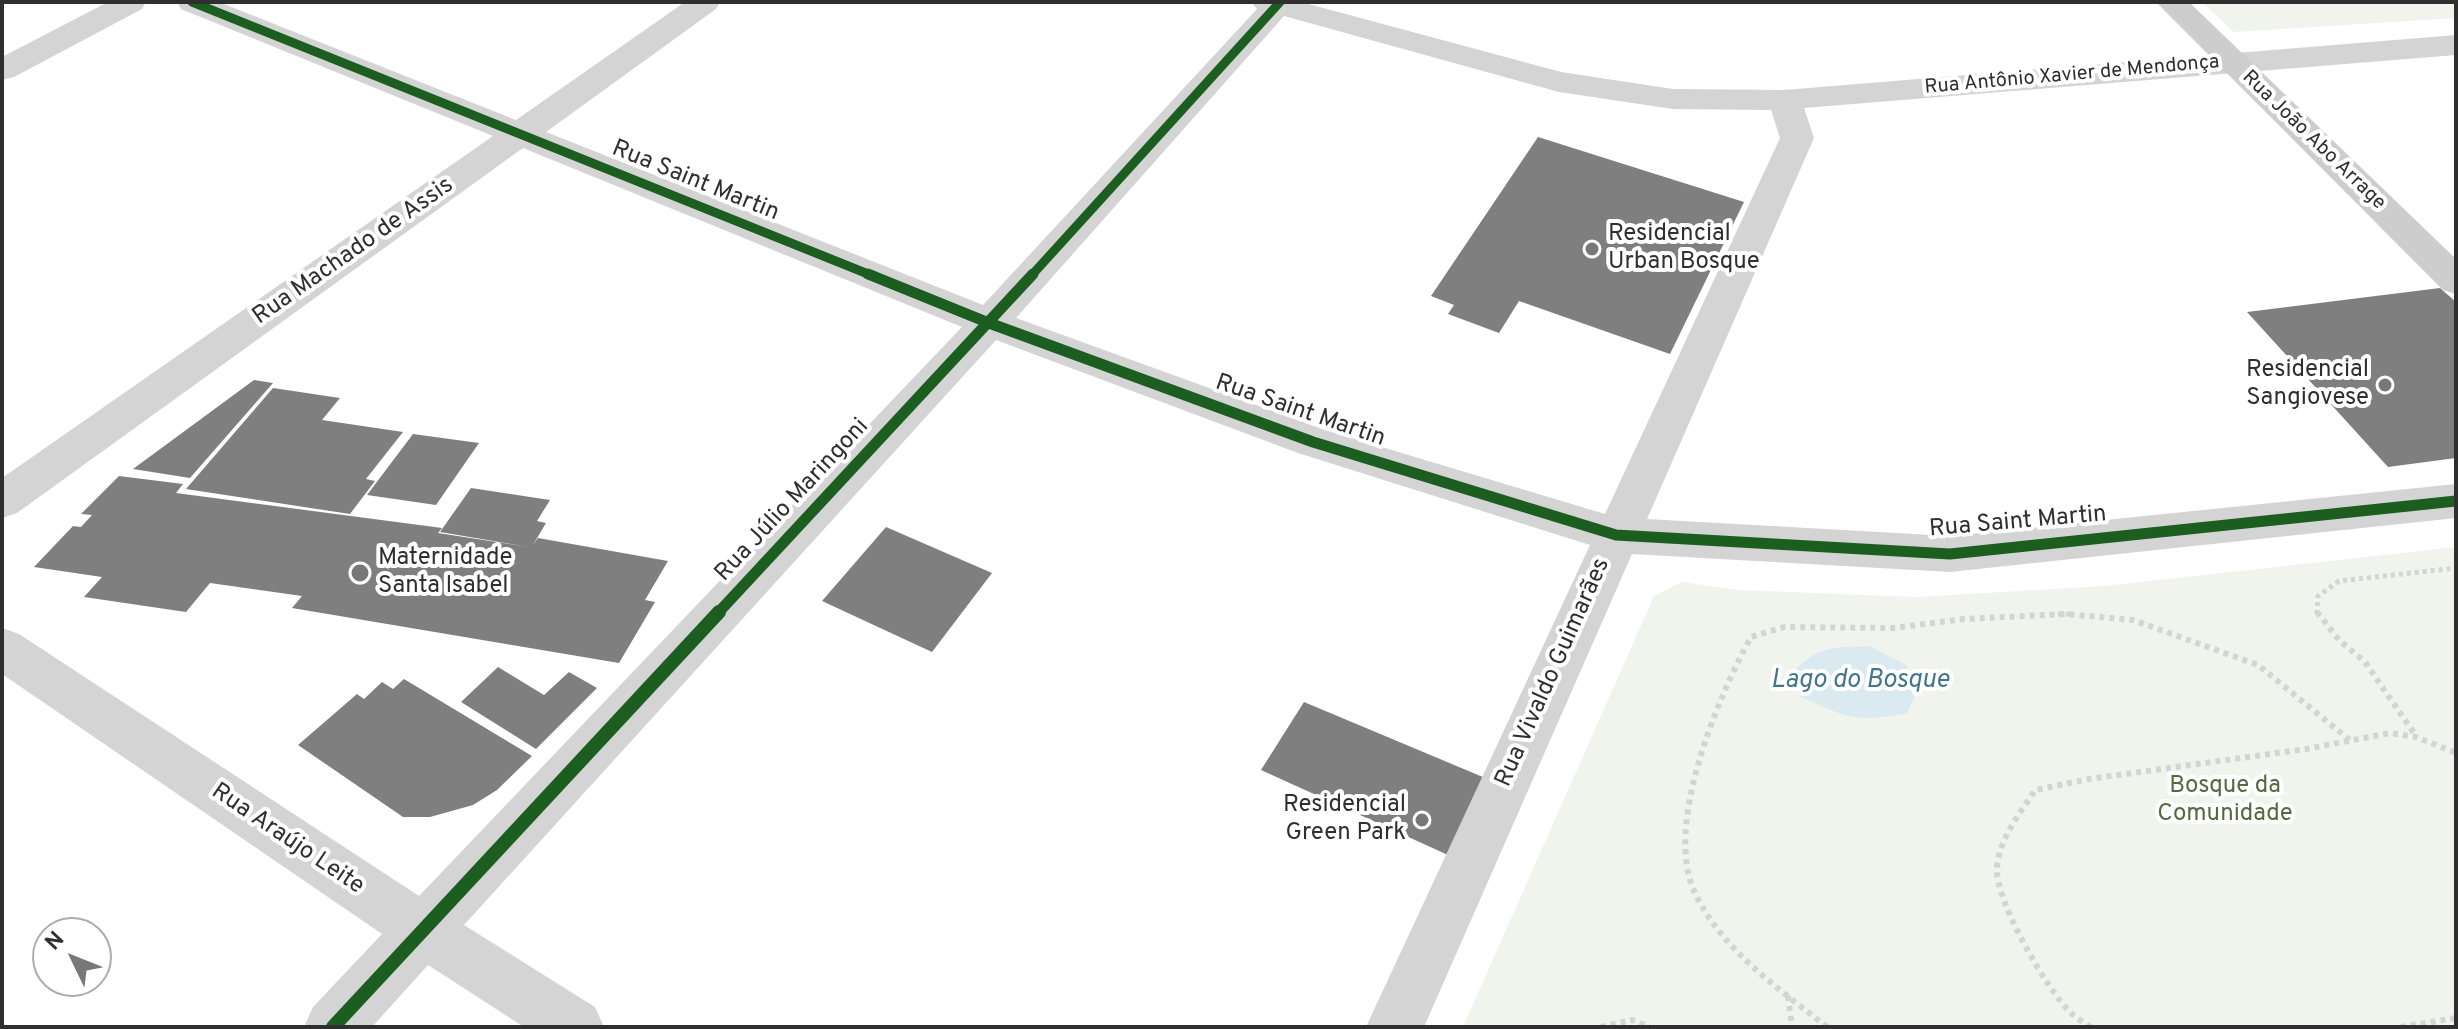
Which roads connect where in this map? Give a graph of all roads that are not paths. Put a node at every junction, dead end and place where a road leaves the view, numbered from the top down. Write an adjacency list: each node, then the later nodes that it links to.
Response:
1 (131, 2): 8 (street)
2 (192, 2): 10 (street, Rua Saint Martin)
3 (705, 2): 10 (street, Rua Machado de Assis)
4 (2171, 2): 7 (street, Rua João Abo Arrage)
5 (1274, 3): 9 (street, Rua Antônio Xavier de Mendonça); 12 (street, Rua Júlio Maringoni)
6 (2456, 45): 7 (street, Rua Antônio Xavier de Mendonça)
7 (2233, 63): 9 (street, Rua Antônio Xavier de Mendonça); 11 (street, Rua João Abo Arrage)
8 (2, 70)
9 (1784, 100): 15 (street, Rua Vivaldo Guimarães)
10 (519, 135): 12 (street, Rua Saint Martin); 13 (street, Rua Machado de Assis)
11 (2456, 281)
12 (989, 323): 15 (street, Rua Saint Martin); 17 (street, Rua Júlio Maringoni)
13 (2, 501)
14 (2456, 501): 15 (street, Rua Saint Martin)
15 (1616, 535): 20 (street, Rua Vivaldo Guimarães)
16 (2, 648): 17 (street, Rua Araújo Leite)
17 (423, 930): 18 (street, Rua Júlio Maringoni); 19 (street, Rua Araújo Leite)
18 (333, 1027)
19 (575, 1027)
20 (1395, 1027)

